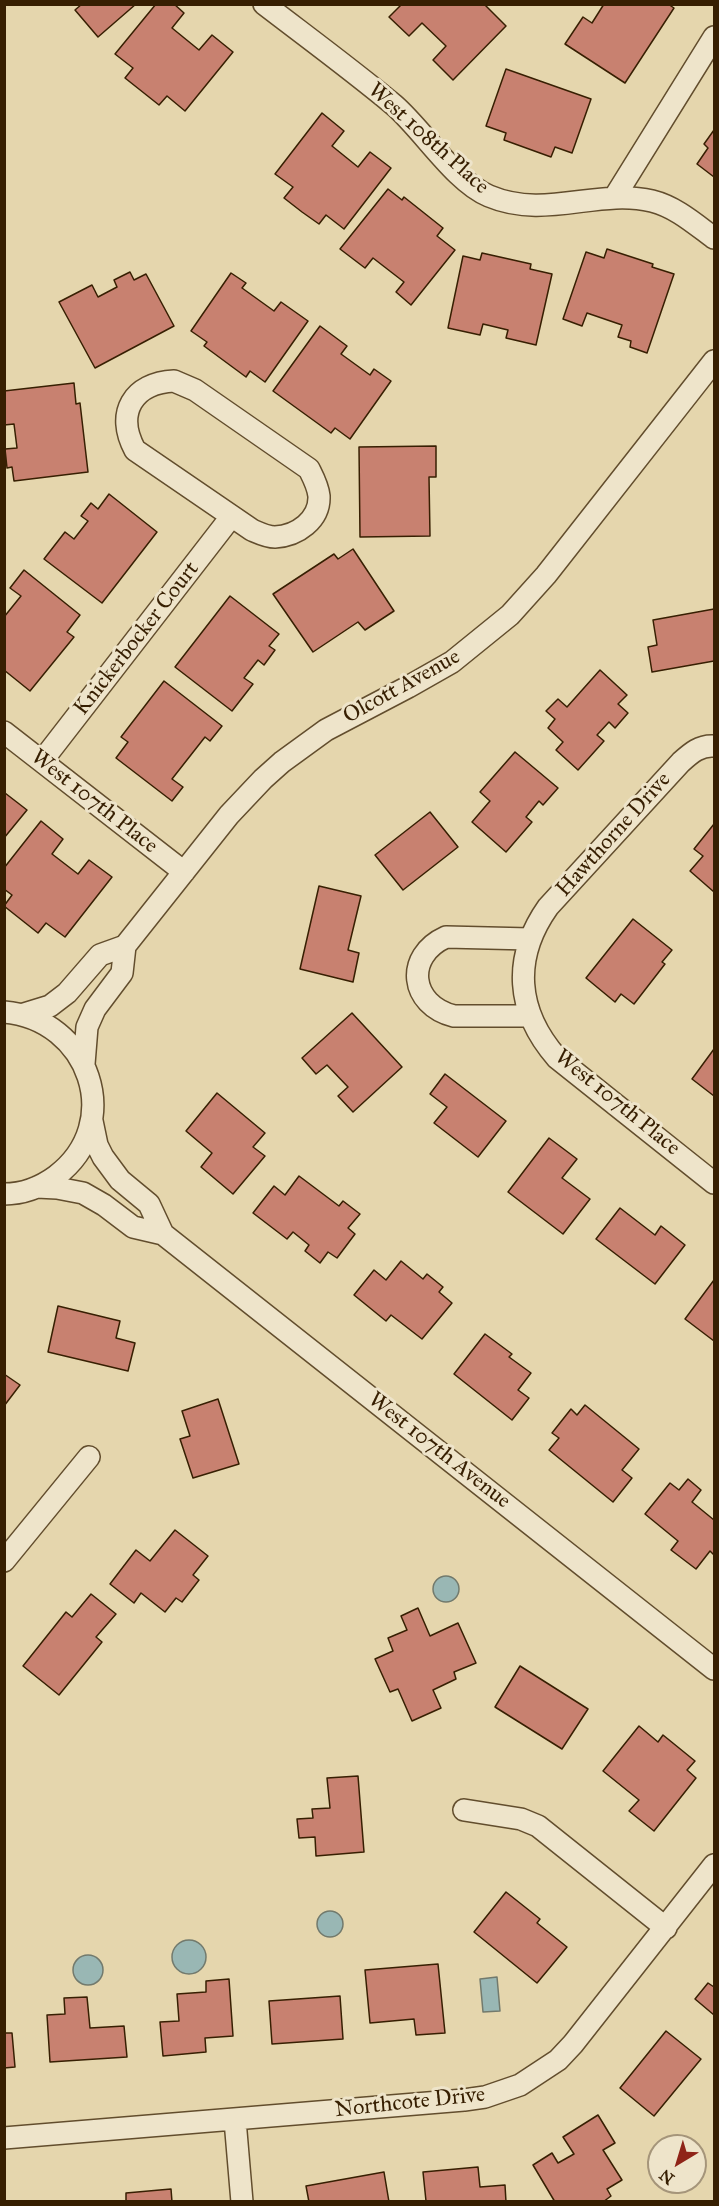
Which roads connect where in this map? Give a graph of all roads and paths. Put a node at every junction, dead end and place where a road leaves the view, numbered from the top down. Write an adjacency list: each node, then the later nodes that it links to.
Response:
1 (264, 4): 3 (street, West 108th Place)
2 (714, 37): 3 (street)
3 (614, 198): 4 (street, West 108th Place)
4 (714, 238)
5 (714, 362): 10 (street, Olcott Avenue)
6 (231, 517): 6 (street); 9 (street, Knickerbocker Court)
7 (4, 732): 9 (street, West 107th Place)
8 (712, 746): 11 (street, Hawthorne Drive)
9 (42, 761): 10 (street, West 107th Place)
10 (184, 872): 12 (street, Olcott Avenue)
11 (530, 939): 13 (street, Hawthorne Drive); 15 (street)
12 (125, 946): 14 (street, Olcott Avenue); 16 (street, Olcott Avenue)
13 (523, 980): 15 (street, West 107th Place)
14 (14, 1013): 16 (street)
15 (529, 1016): 18 (street, West 107th Place)
16 (84, 1064): 17 (street)
17 (92, 1117): 19 (street); 21 (street, West 107th Avenue)
18 (714, 1183)
19 (37, 1187): 20 (street); 21 (street, West 107th Avenue)
20 (4, 1194)
21 (163, 1234): 24 (street, West 107th Avenue)
22 (89, 1457): 23 (street)
23 (4, 1561)
24 (714, 1669)
25 (464, 1810): 27 (street)
26 (714, 1865): 27 (street, Northcote Drive)
27 (666, 1928): 28 (street, Northcote Drive)
28 (235, 2120): 29 (street, Northcote Drive); 30 (street)
29 (4, 2138)
30 (242, 2202)

